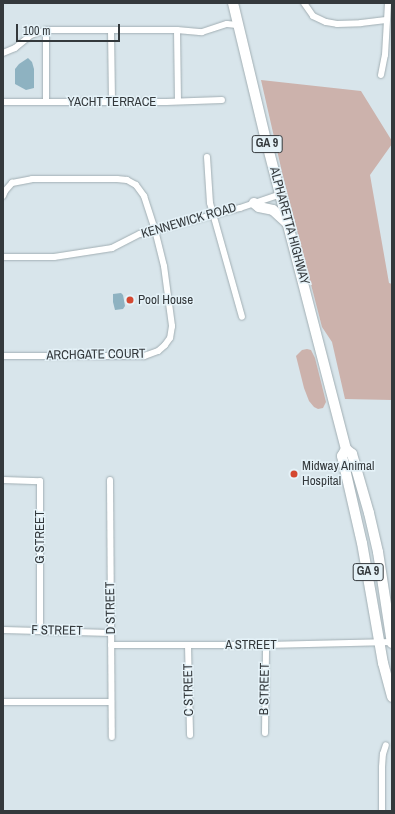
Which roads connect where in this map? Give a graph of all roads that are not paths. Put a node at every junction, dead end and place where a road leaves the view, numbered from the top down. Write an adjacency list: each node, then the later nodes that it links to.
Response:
1 (233, 3): 5 (main road, ALPHARETTA HIGHWAY / GA 9)
2 (304, 3): 4 (street)
3 (388, 3): 4 (street)
4 (386, 20): 10 (street)
5 (238, 25): 8 (street); 17 (main road, ALPHARETTA HIGHWAY / GA 9)
6 (46, 30): 7 (street); 9 (street); 14 (street)
7 (111, 30): 8 (street); 15 (street)
8 (177, 30): 12 (street)
9 (3, 53)
10 (381, 75)
11 (222, 100): 12 (street, YACHT TERRACE)
12 (178, 101): 15 (street, YACHT TERRACE)
13 (3, 102): 14 (street, YACHT TERRACE)
14 (46, 102): 15 (street, YACHT TERRACE)
15 (112, 102)
16 (207, 157): 20 (street)
17 (281, 194): 19 (street, KENNEWICK ROAD); 21 (main road, ALPHARETTA HIGHWAY / GA 9)
18 (3, 196): 22 (street, ARCHGATE COURT)
19 (254, 203): 20 (street, KENNEWICK ROAD); 21 (main road)
20 (213, 215): 22 (street, KENNEWICK ROAD); 24 (street)
21 (288, 225): 26 (main road, ALPHARETTA HIGHWAY / GA 9)
22 (155, 230): 23 (street, KENNEWICK ROAD); 25 (street, ARCHGATE COURT)
23 (3, 257)
24 (242, 317)
25 (3, 356)
26 (346, 449): 32 (main road, GA 9); 33 (main road, GA 9)
27 (3, 480): 30 (street, G STREET)
28 (110, 480): 31 (street, D STREET)
29 (3, 630): 30 (street, F STREET)
30 (40, 631): 31 (street, F STREET)
31 (111, 633): 34 (street, D STREET)
32 (378, 642): 33 (street, A STREET); 36 (street, A STREET); 37 (main road, GA 9)
33 (392, 643)
34 (111, 645): 35 (street, A STREET); 39 (street, D STREET)
35 (188, 645): 36 (street, A STREET); 41 (street, C STREET)
36 (266, 645): 40 (street, B STREET)
37 (392, 697)
38 (3, 702): 39 (street)
39 (111, 702): 42 (street, D STREET)
40 (265, 733)
41 (190, 735)
42 (112, 737)
43 (386, 745): 44 (street)
44 (382, 811)

